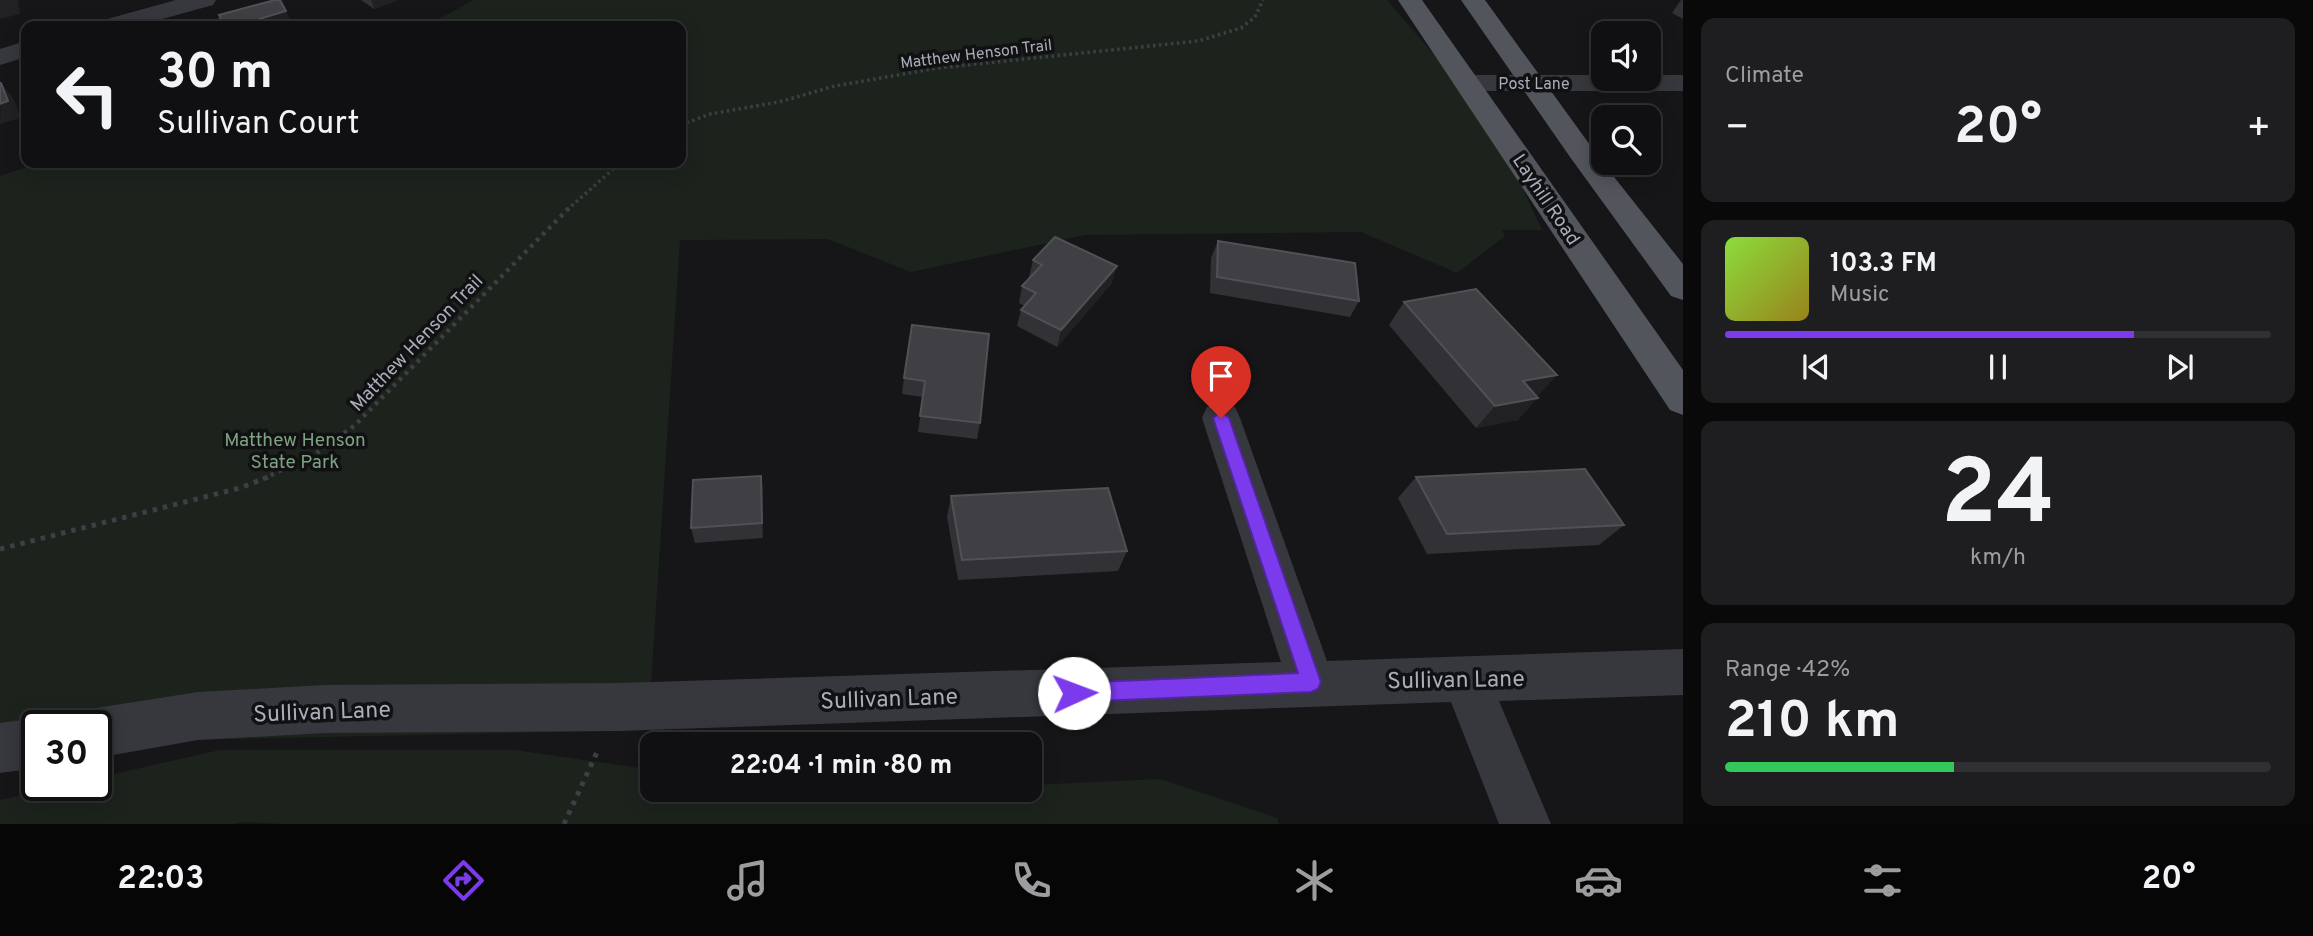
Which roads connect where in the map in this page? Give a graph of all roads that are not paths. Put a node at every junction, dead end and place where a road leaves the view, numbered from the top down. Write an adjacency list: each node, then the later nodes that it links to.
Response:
1 (204, 0): 4 (street)
2 (1410, 0): 7 (main road, Layhill Road)
3 (1474, 0): 8 (main road)
4 (127, 21)
5 (21, 51): 6 (street)
6 (0, 57)
7 (1468, 83): 8 (street, Post Lane); 11 (main road, Layhill Road)
8 (1531, 83): 9 (street, Post Lane); 10 (main road)
9 (1683, 83)
10 (1683, 288)
11 (1683, 400)
12 (1221, 418): 15 (street)
13 (1683, 672): 14 (street, Sullivan Lane)
14 (1465, 680): 15 (street, Sullivan Lane); 19 (street)
15 (1311, 682): 16 (street, Sullivan Lane)
16 (112, 730)
17 (21, 745): 18 (street)
18 (0, 748)
19 (1525, 824)

